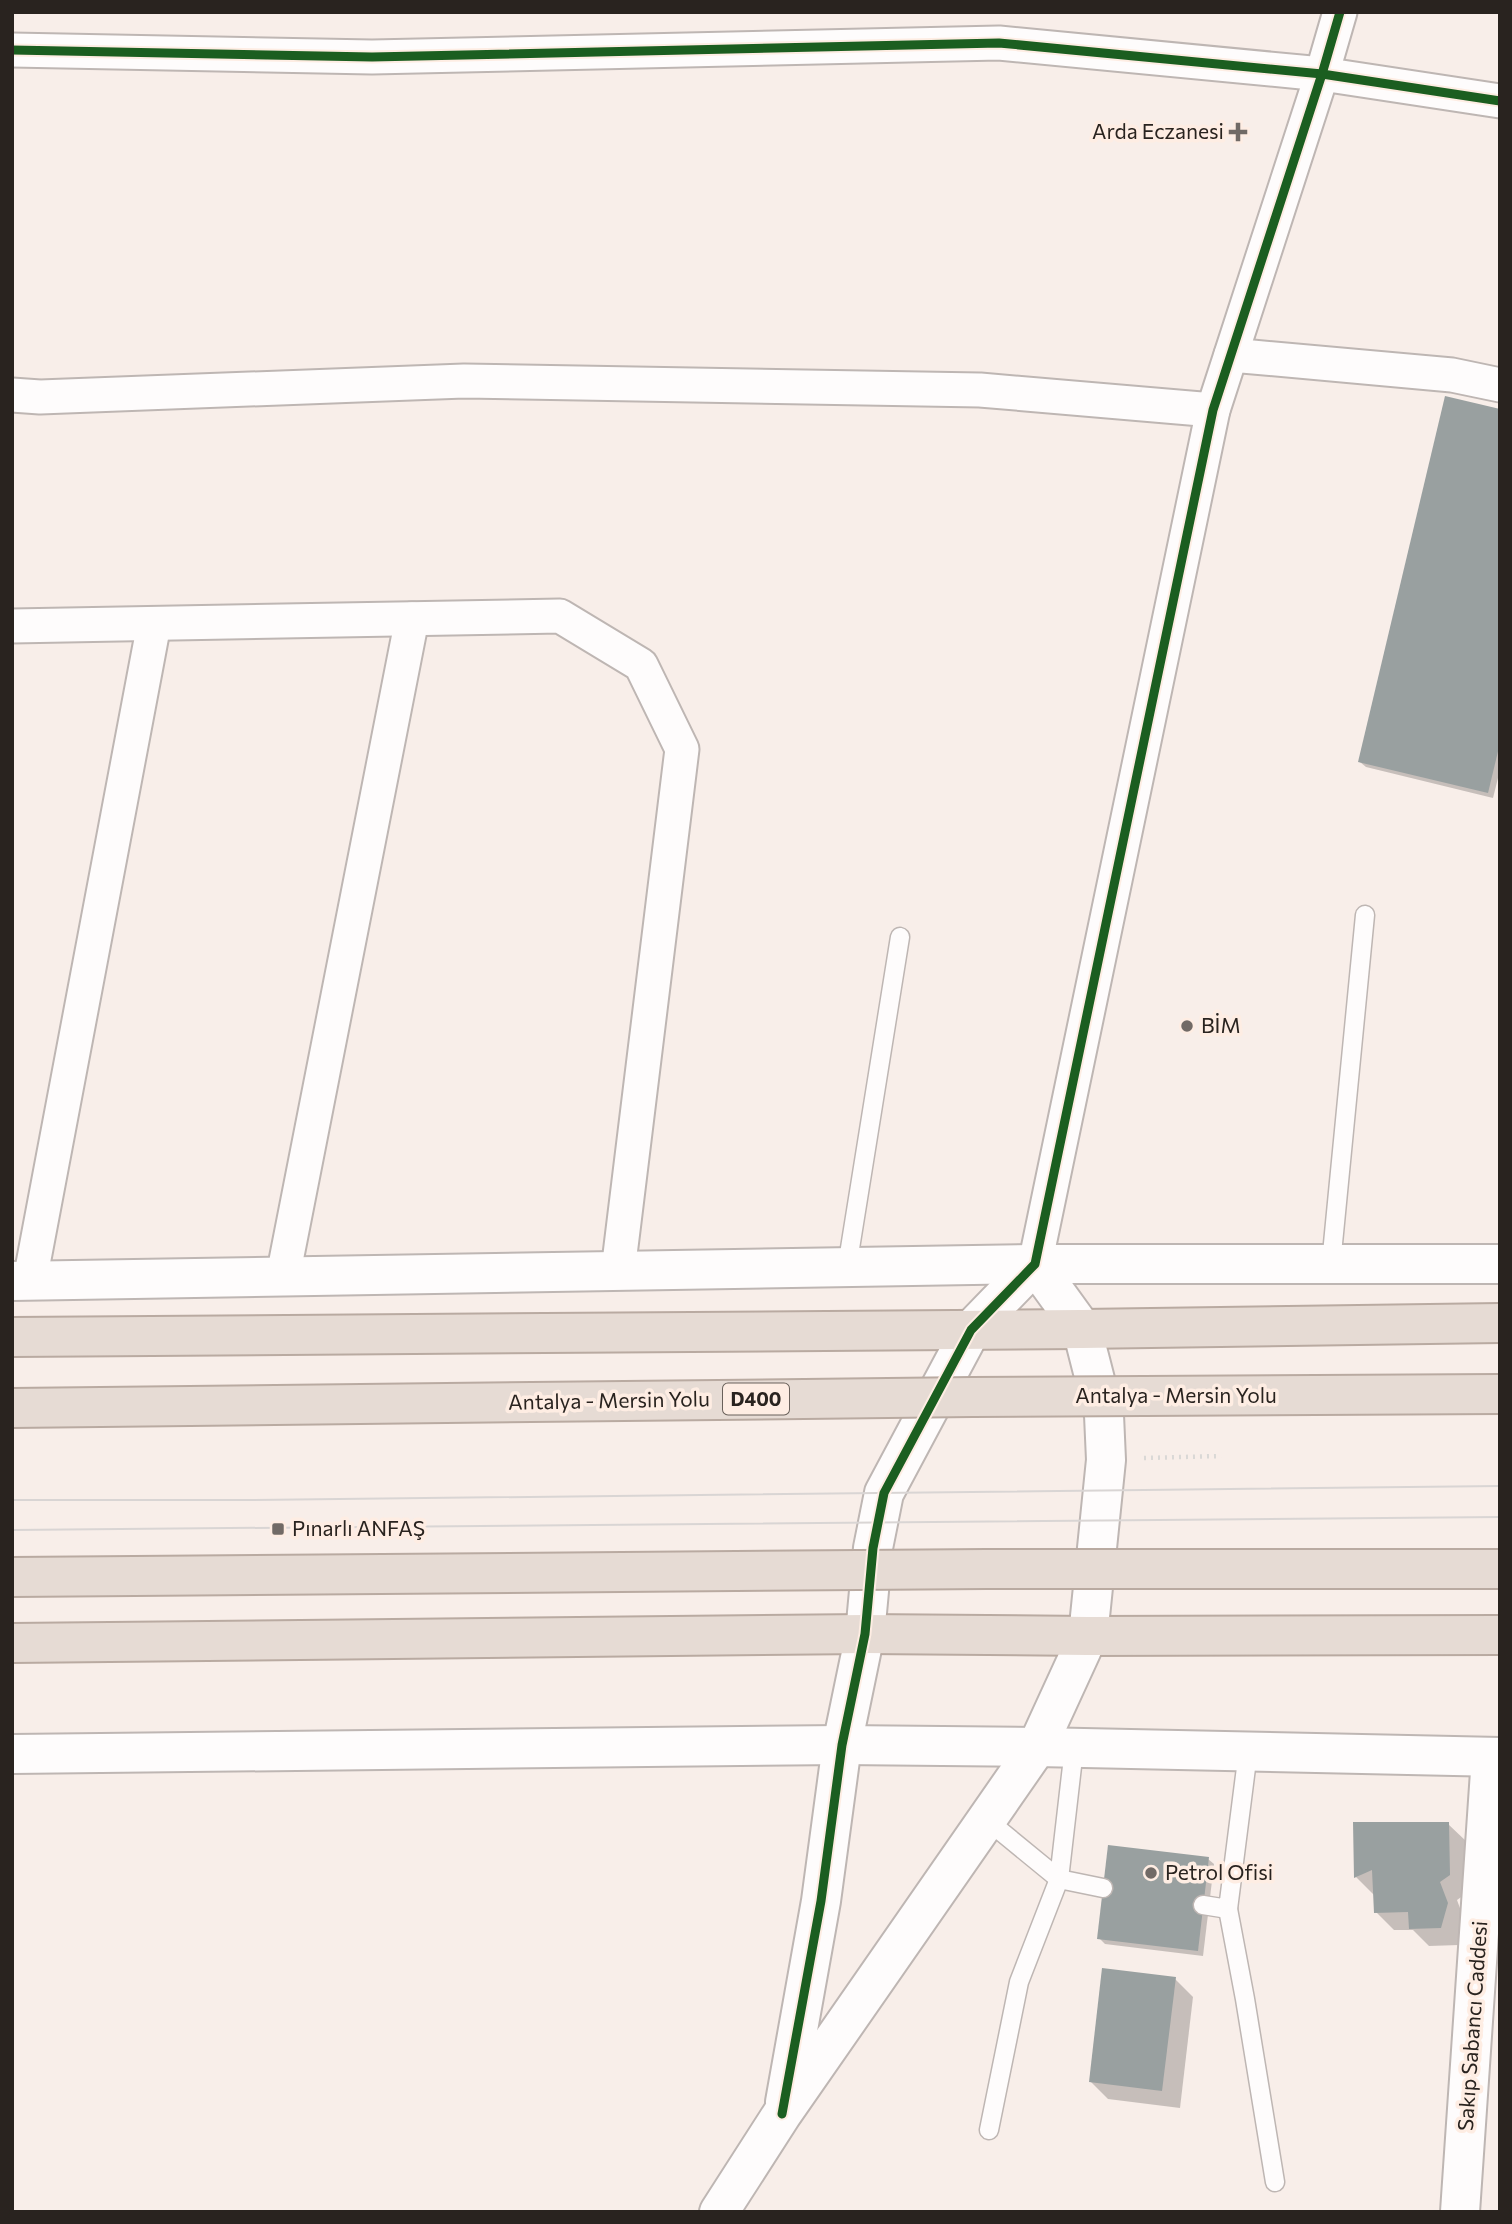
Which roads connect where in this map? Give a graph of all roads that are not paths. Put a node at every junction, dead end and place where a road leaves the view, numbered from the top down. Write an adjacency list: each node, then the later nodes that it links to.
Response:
1 (1340, 12): 3 (street)
2 (12, 50): 3 (street)
3 (1322, 74): 4 (street); 5 (street)
4 (1500, 101)
5 (1231, 355): 6 (street); 8 (street)
6 (1500, 385)
7 (12, 395): 8 (street)
8 (1213, 410): 14 (street)
9 (412, 619): 10 (street); 18 (street); 19 (street)
10 (153, 624): 11 (street); 20 (street)
11 (12, 626)
12 (1365, 915): 15 (lane)
13 (900, 937): 17 (lane)
14 (1035, 1264): 15 (street); 17 (street); 22 (street); 23 (street)
15 (1331, 1264): 16 (street)
16 (1500, 1264)
17 (847, 1268): 18 (street)
18 (618, 1271): 19 (street)
19 (283, 1276): 20 (street)
20 (21, 1281)
21 (1500, 1323): 22 (highway)
22 (1082, 1329): 23 (highway); 31 (street)
23 (971, 1330): 24 (highway); 29 (street)
24 (12, 1337)
25 (1500, 1394): 26 (highway, Antalya - Mersin Yolu / D400, bridge)
26 (12, 1408)
27 (1500, 1569): 28 (highway, bridge)
28 (12, 1577)
29 (864, 1634): 31 (highway); 32 (highway); 33 (street)
30 (1500, 1635): 31 (highway)
31 (1088, 1636): 34 (street)
32 (12, 1643)
33 (842, 1745): 34 (street); 36 (street); 43 (street)
34 (1056, 1748): 35 (street); 38 (street); 39 (lane)
35 (1248, 1752): 37 (street); 42 (lane)
36 (12, 1754)
37 (1496, 1757): 47 (street, Sakıp Sabancı Caddesi)
38 (987, 1820): 39 (lane); 43 (street)
39 (1059, 1879): 40 (lane); 44 (lane)
40 (1103, 1888)
41 (1203, 1905): 42 (lane)
42 (1228, 1909): 45 (lane)
43 (782, 2114): 46 (street)
44 (989, 2130)
45 (1275, 2182)
46 (719, 2212)
47 (1460, 2212)

